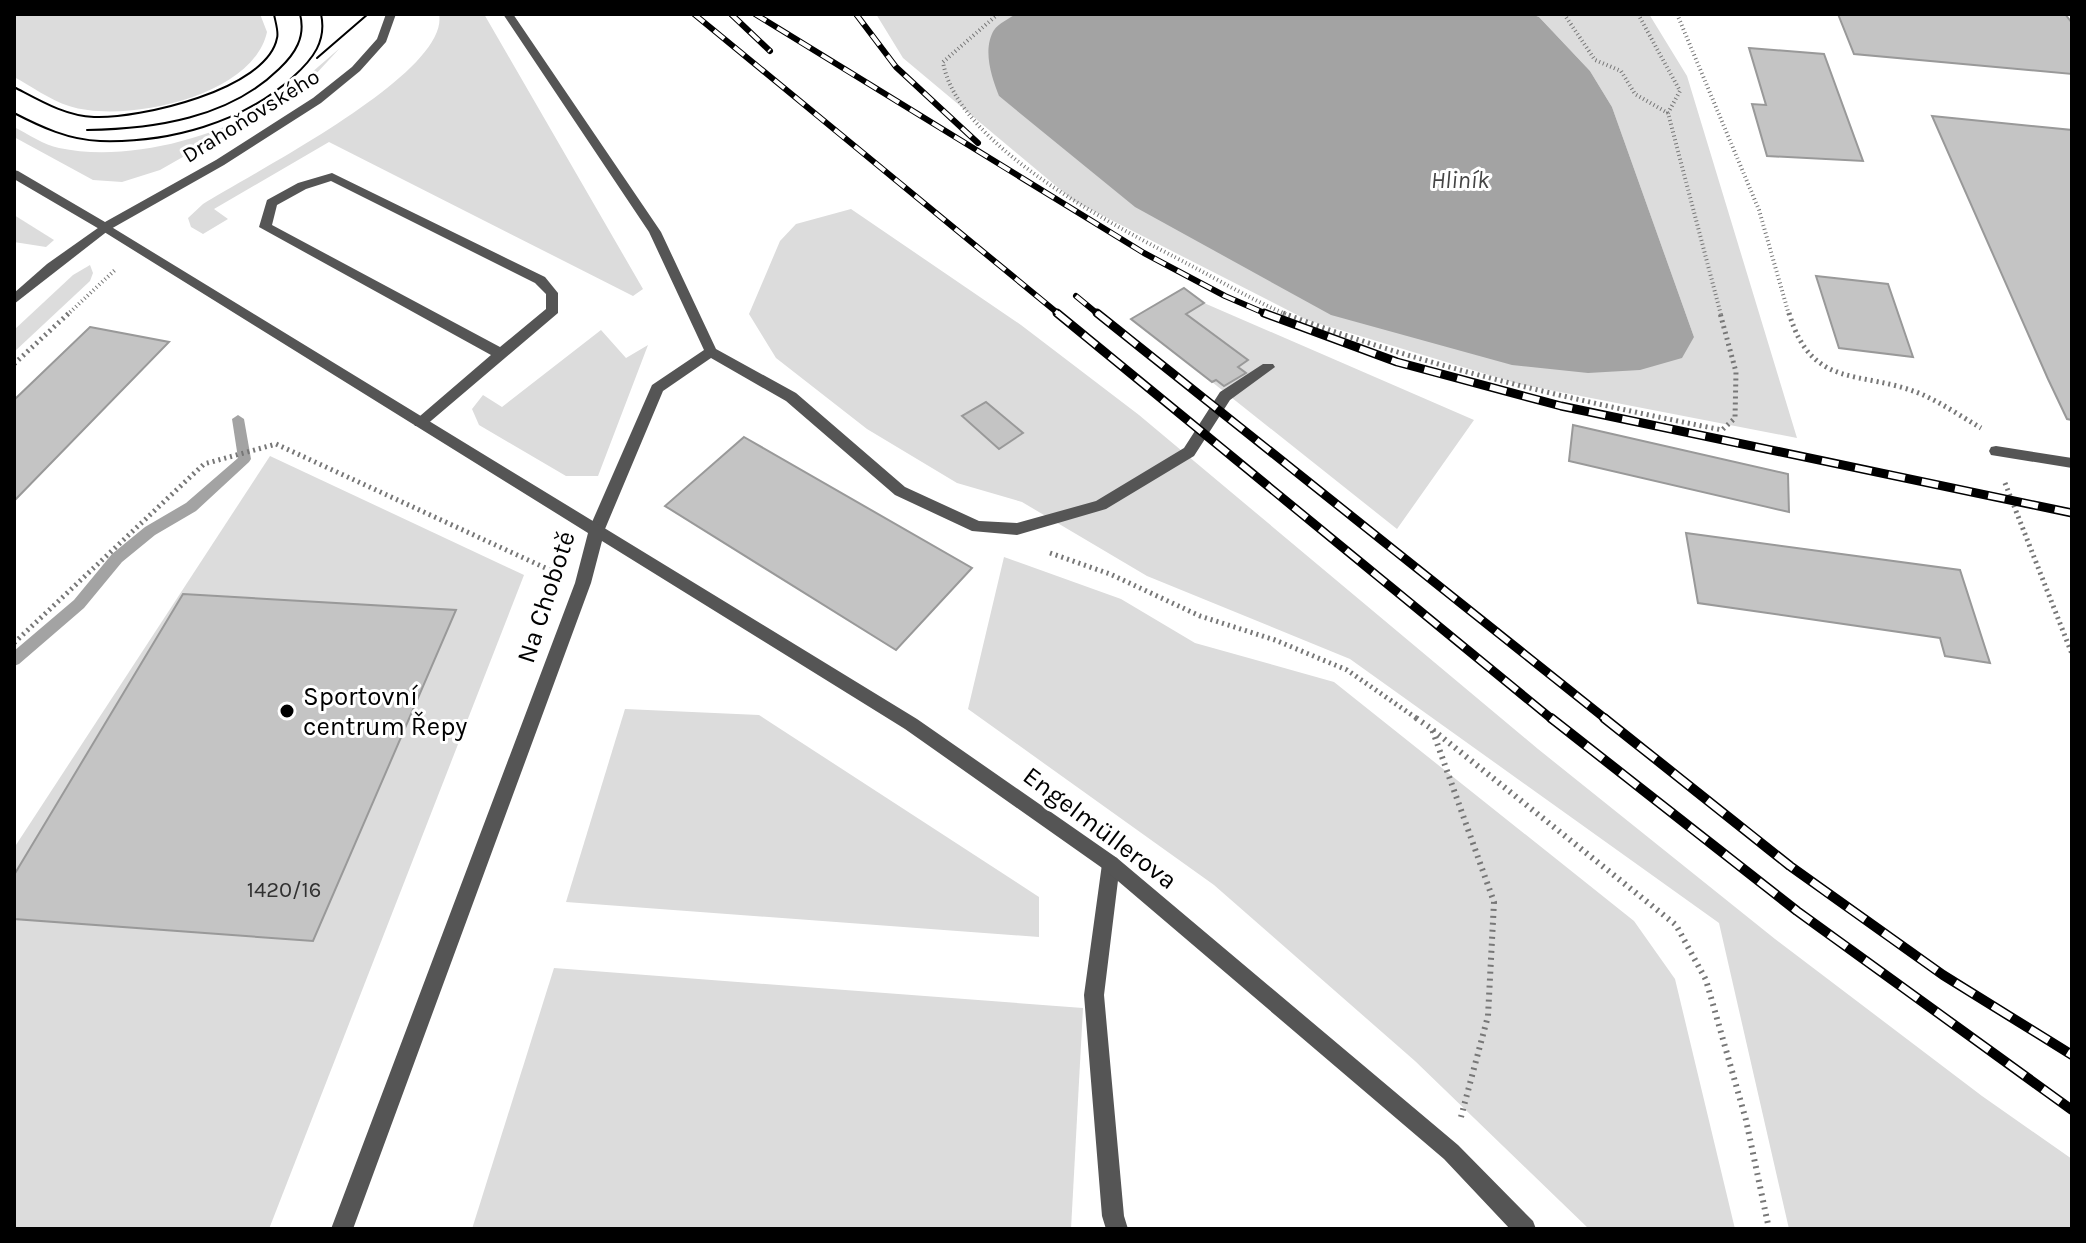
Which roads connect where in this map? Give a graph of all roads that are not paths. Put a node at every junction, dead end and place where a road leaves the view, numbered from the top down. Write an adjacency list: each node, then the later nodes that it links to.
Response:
1 (391, 14): 4 (street, Drahoňovského)
2 (508, 14): 6 (street)
3 (14, 174): 4 (street, Na Chobotě)
4 (105, 227): 5 (street, Drahoňovského); 9 (street, Na Chobotě)
5 (14, 300)
6 (711, 352): 8 (street); 12 (street)
7 (501, 354): 7 (street); 9 (street)
8 (1268, 367)
9 (420, 422): 12 (street, Na Chobotě)
10 (1996, 451): 11 (street)
11 (2072, 463)
12 (597, 529): 13 (street, Engelmüllerova); 14 (street, Na Chobotě)
13 (1111, 864): 15 (street); 16 (street, Engelmüllerova)
14 (342, 1229)
15 (1117, 1229)
16 (1525, 1229)

